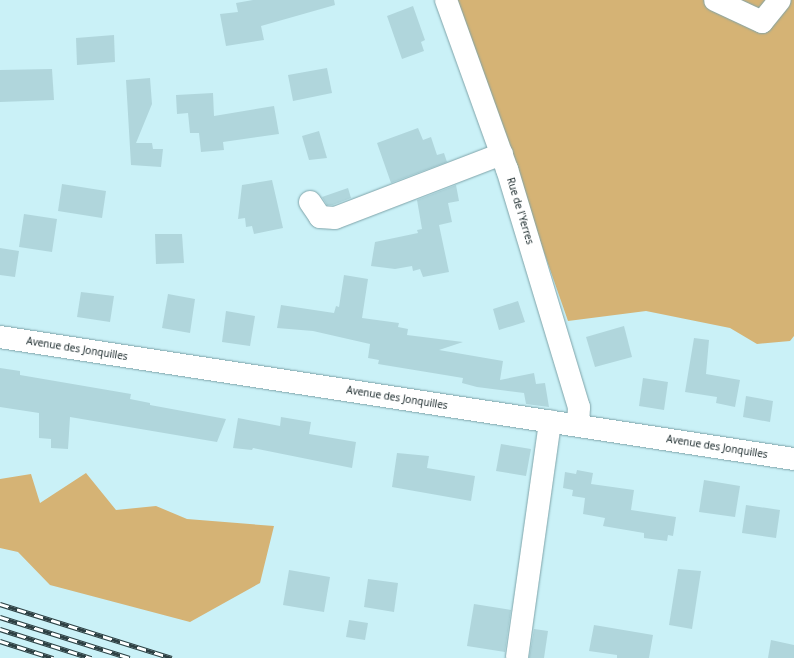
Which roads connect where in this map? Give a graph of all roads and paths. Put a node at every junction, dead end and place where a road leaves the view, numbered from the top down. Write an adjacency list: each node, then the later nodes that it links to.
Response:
1 (446, 0): 4 (street, Rue de l'Yerres)
2 (715, 0): 3 (street)
3 (780, 0)
4 (502, 154): 5 (street); 8 (street, Rue de l'Yerres)
5 (310, 202)
6 (0, 337): 7 (street, Avenue des Jonquilles)
7 (550, 421): 8 (street, Avenue des Jonquilles); 10 (street)
8 (578, 425): 9 (street, Avenue des Jonquilles)
9 (794, 459)
10 (517, 657)

